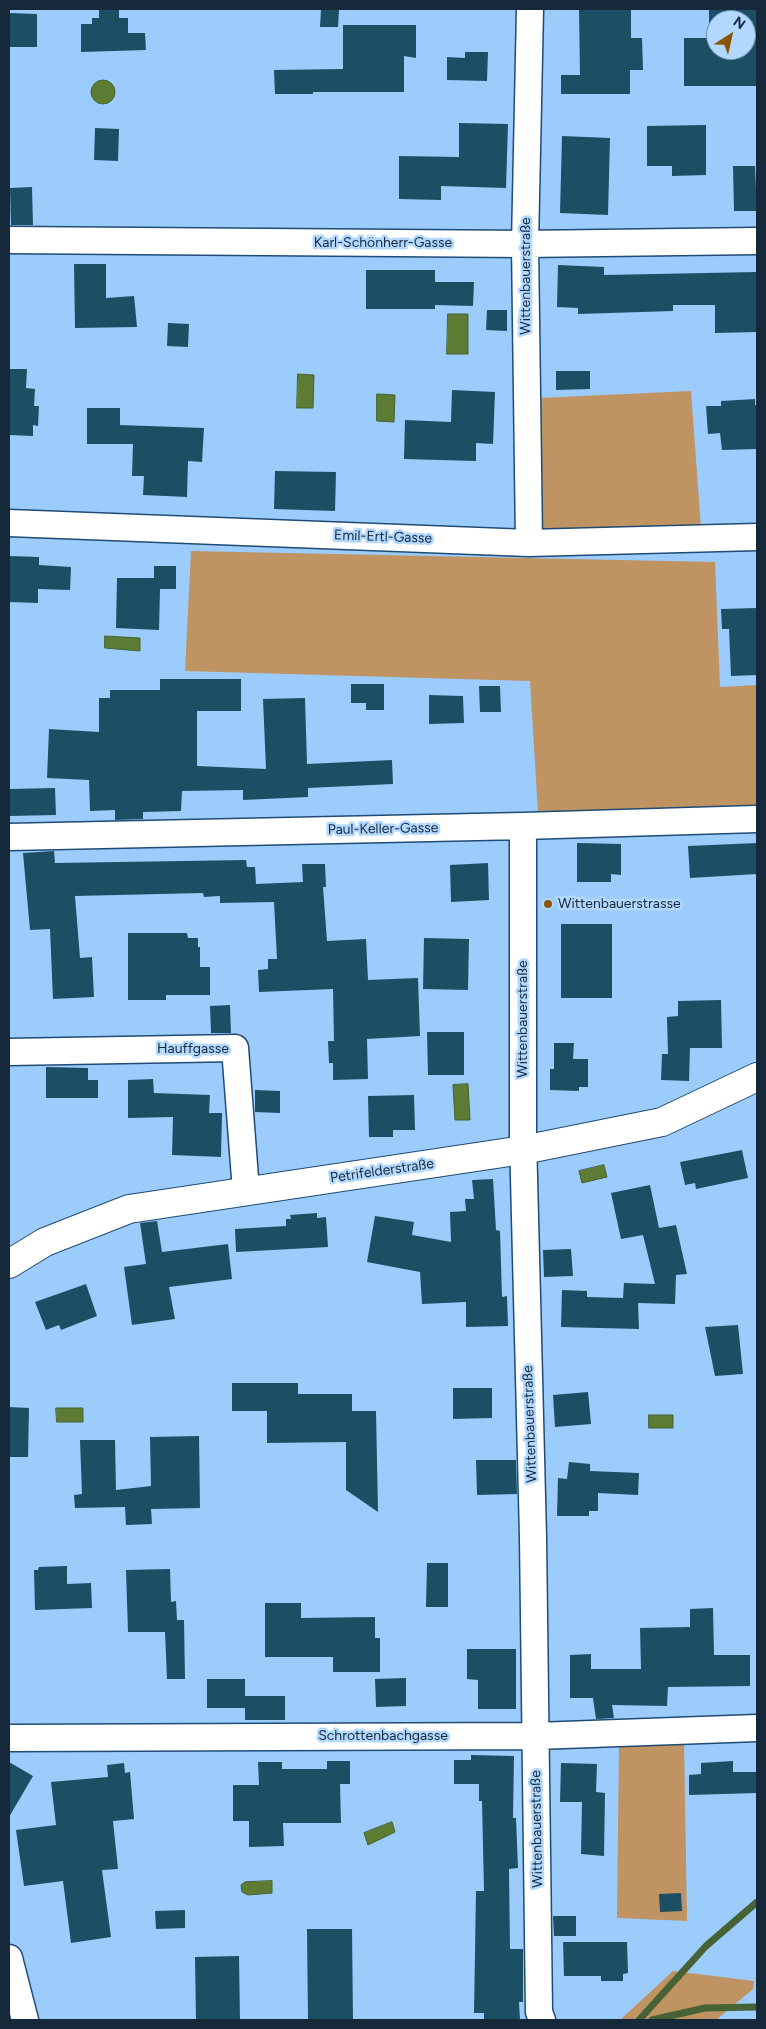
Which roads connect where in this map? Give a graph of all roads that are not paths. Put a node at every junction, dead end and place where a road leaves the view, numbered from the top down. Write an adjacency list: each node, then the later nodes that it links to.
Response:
1 (530, 9): 4 (street, Wittenbauerstraße)
2 (9, 240): 4 (street, Karl-Schönherr-Gasse)
3 (757, 241): 4 (street, Karl-Schönherr-Gasse)
4 (525, 244): 7 (street, Wittenbauerstraße)
5 (9, 523): 7 (street, Emil-Ertl-Gasse)
6 (757, 537): 7 (street, Emil-Ertl-Gasse)
7 (529, 543)
8 (757, 819): 9 (street, Paul-Keller-Gasse)
9 (523, 826): 10 (street, Paul-Keller-Gasse); 13 (street, Wittenbauerstraße)
10 (9, 837)
11 (9, 1052): 14 (street, Hauffgasse)
12 (757, 1077): 13 (main road, Petrifelderstraße)
13 (523, 1150): 14 (main road, Petrifelderstraße); 17 (street, Wittenbauerstraße)
14 (246, 1191): 15 (main road, Petrifelderstraße)
15 (9, 1264)
16 (757, 1728): 17 (street, Schrottenbachgasse)
17 (536, 1736): 18 (street, Schrottenbachgasse); 21 (street, Wittenbauerstraße)
18 (9, 1738)
19 (9, 1958): 20 (street)
20 (25, 2020)
21 (542, 2020)

